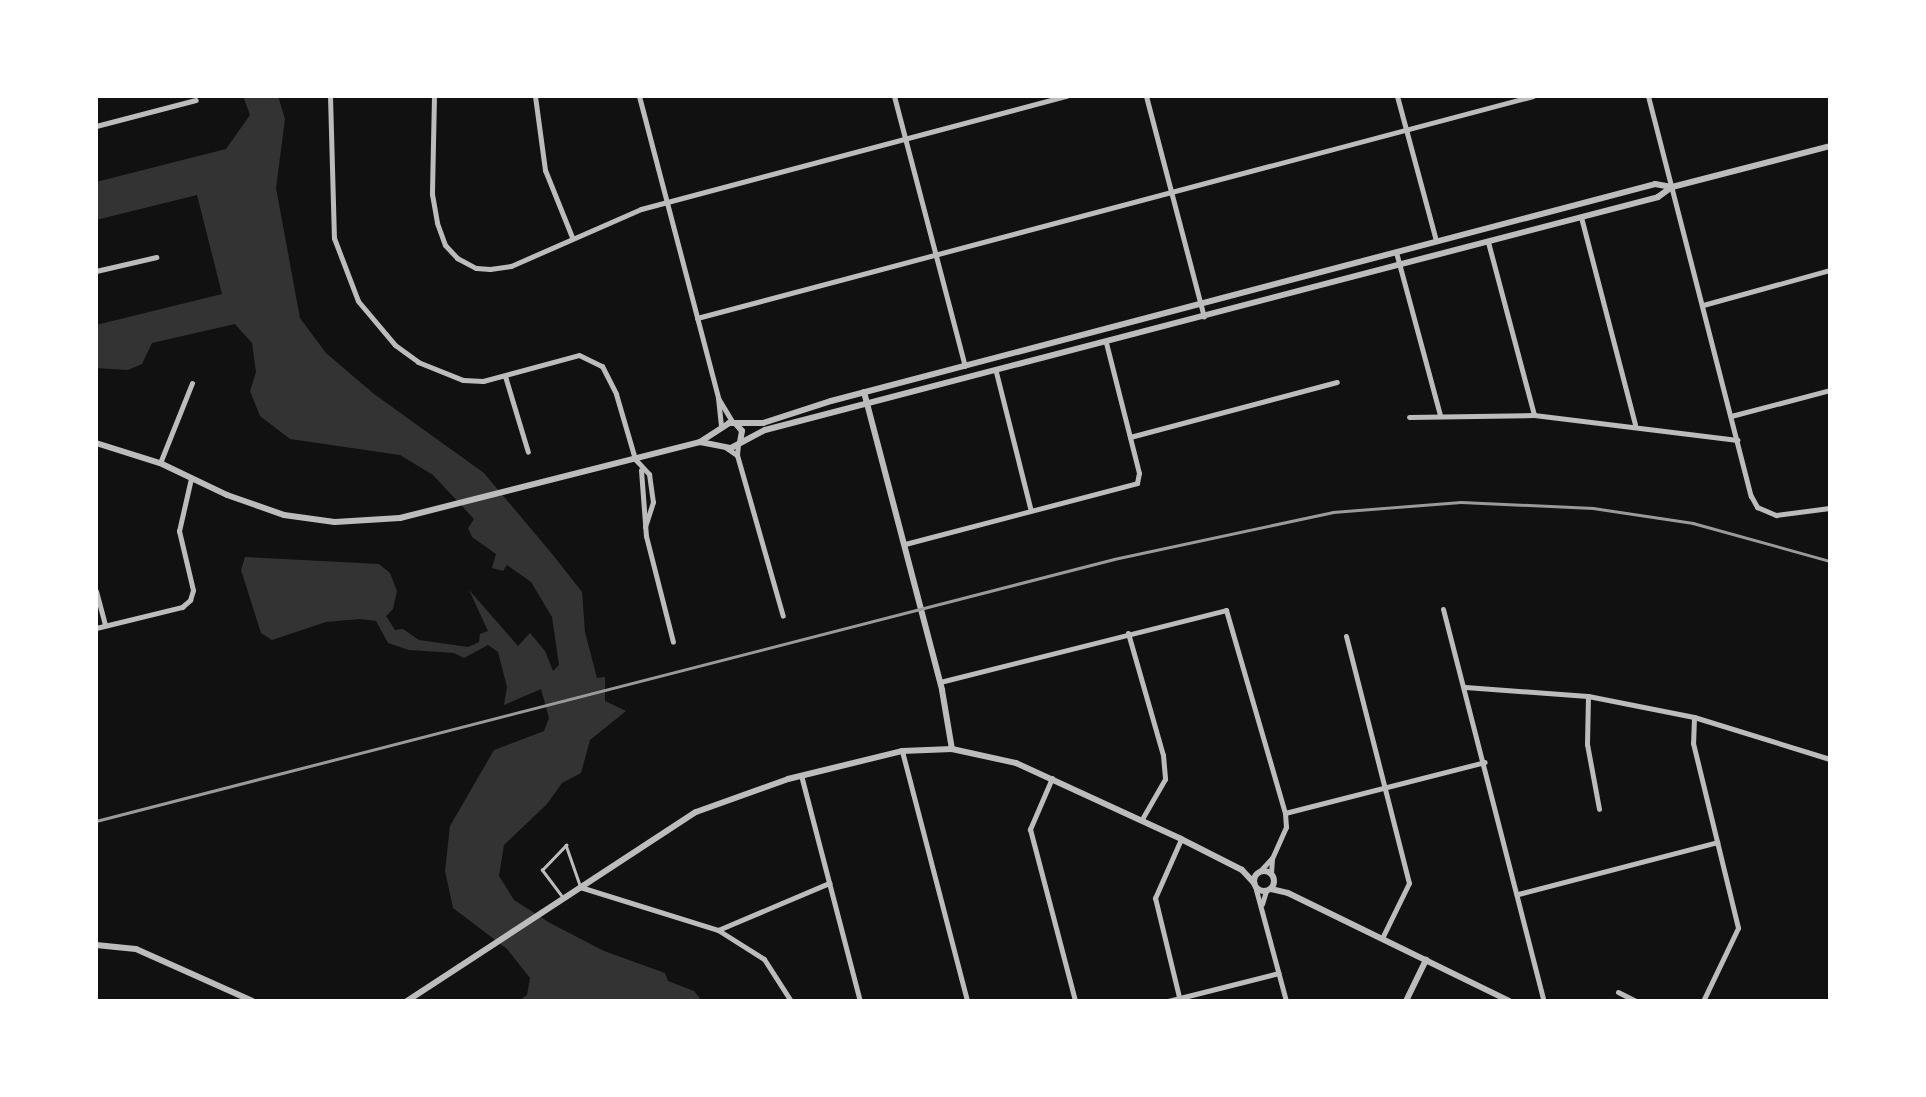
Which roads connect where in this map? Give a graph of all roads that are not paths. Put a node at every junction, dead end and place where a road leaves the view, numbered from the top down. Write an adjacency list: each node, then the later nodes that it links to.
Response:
1 (330, 96): 36 (street)
2 (434, 96): 20 (street)
3 (535, 96): 20 (street)
4 (639, 96): 18 (street)
5 (894, 96): 14 (street)
6 (1068, 96): 14 (street)
7 (1146, 96): 17 (street)
8 (1397, 96): 13 (street)
9 (1533, 96): 13 (street)
10 (1648, 96): 16 (street)
11 (195, 100): 12 (street)
12 (96, 126)
13 (1406, 129): 17 (street); 21 (street)
14 (905, 142): 18 (street); 24 (street)
15 (1830, 146): 16 (street)
16 (1672, 187): 19 (street); 21 (street); 30 (street)
17 (1171, 192): 24 (street); 29 (street)
18 (667, 203): 20 (street); 32 (street)
19 (1581, 217): 22 (street); 48 (street)
20 (572, 237)
21 (1436, 242): 23 (street)
22 (1488, 242): 26 (street); 44 (street)
23 (1396, 252): 26 (street); 29 (street)
24 (934, 254): 32 (street); 34 (street)
25 (156, 257): 28 (street)
26 (1399, 265): 31 (street); 43 (street)
27 (1830, 270): 30 (street)
28 (96, 271)
29 (1201, 304): 31 (street); 34 (street)
30 (1703, 304): 45 (street)
31 (1204, 317): 33 (street)
32 (697, 318): 41 (street)
33 (1106, 343): 35 (street); 50 (street)
34 (965, 366): 40 (street)
35 (996, 372): 42 (street); 63 (street)
36 (505, 376): 56 (street); 58 (street)
37 (1338, 382): 50 (street)
38 (192, 383): 59 (street)
39 (1830, 390): 45 (street)
40 (864, 392): 42 (street); 47 (street)
41 (719, 398): 47 (street); 49 (street)
42 (867, 405): 54 (street); 65 (street)
43 (1440, 415): 44 (street); 46 (street)
44 (1534, 415): 48 (street)
45 (1731, 416): 51 (street)
46 (1409, 417)
47 (735, 424): 49 (street); 54 (street)
48 (1635, 424): 51 (street)
49 (720, 427): 52 (street); 55 (street)
50 (1130, 437): 63 (street)
51 (1737, 440): 62 (street)
52 (700, 442): 55 (street); 58 (street)
53 (96, 443): 59 (street)
54 (739, 443): 55 (street); 57 (street)
55 (724, 446): 57 (street)
56 (528, 452)
57 (737, 455): 68 (street)
58 (635, 459): 60 (street); 61 (street)
59 (160, 463): 61 (street)
60 (641, 470): 64 (street); 64 (street)
61 (191, 478): 69 (street)
62 (1830, 508)
63 (1031, 511): 65 (street)
64 (645, 527): 73 (street)
65 (905, 544): 74 (street)
66 (96, 591): 69 (street)
67 (1443, 610): 75 (street)
68 (783, 616)
69 (105, 625): 70 (street)
70 (96, 628)
71 (1128, 633): 74 (street); 86 (street); 87 (street)
72 (1346, 636): 84 (street)
73 (673, 642)
74 (940, 682): 78 (street)
75 (1465, 687): 76 (street); 81 (street)
76 (1588, 696): 77 (street); 85 (street)
77 (1694, 718): 80 (street); 89 (street)
78 (952, 750): 79 (street); 83 (street)
79 (902, 751): 82 (street); 113 (street)
80 (1830, 759)
81 (1485, 761): 84 (street); 99 (street)
82 (801, 775): 94 (street); 96 (street)
83 (1052, 778): 87 (street); 114 (street)
84 (1384, 786): 86 (street); 103 (street)
85 (1599, 809)
86 (1285, 813): 90 (street)
87 (1142, 819): 88 (street)
88 (1181, 839): 91 (street); 108 (street)
89 (1717, 842): 99 (street); 121 (street)
90 (1272, 858): 92 (street); 93 (street)
91 (1242, 870): 92 (street); 95 (street)
92 (1258, 872): 93 (street); 95 (street)
93 (1273, 876): 97 (street); 98 (street)
94 (829, 883): 102 (street); 112 (street)
95 (1255, 884): 97 (street); 101 (street)
96 (580, 886): 100 (street); 100 (lane); 102 (street)
97 (1268, 890): 98 (street); 101 (street)
98 (1288, 893): 103 (street)
99 (1518, 894): 119 (street)
100 (563, 898): 110 (street)
101 (1262, 907): 106 (street)
102 (718, 930): 111 (street)
103 (1382, 938): 105 (street)
104 (96, 945): 109 (street)
105 (1426, 960): 117 (street); 118 (street)
106 (1279, 973): 108 (street); 116 (street)
107 (1618, 992): 120 (street)
108 (1180, 999): 115 (street)
109 (252, 1001)
110 (407, 1001)
111 (791, 1001)
112 (860, 1001)
113 (967, 1001)
114 (1074, 1001)
115 (1168, 1001)
116 (1286, 1001)
117 (1406, 1001)
118 (1509, 1001)
119 (1544, 1001)
120 (1636, 1001)
121 (1703, 1001)

